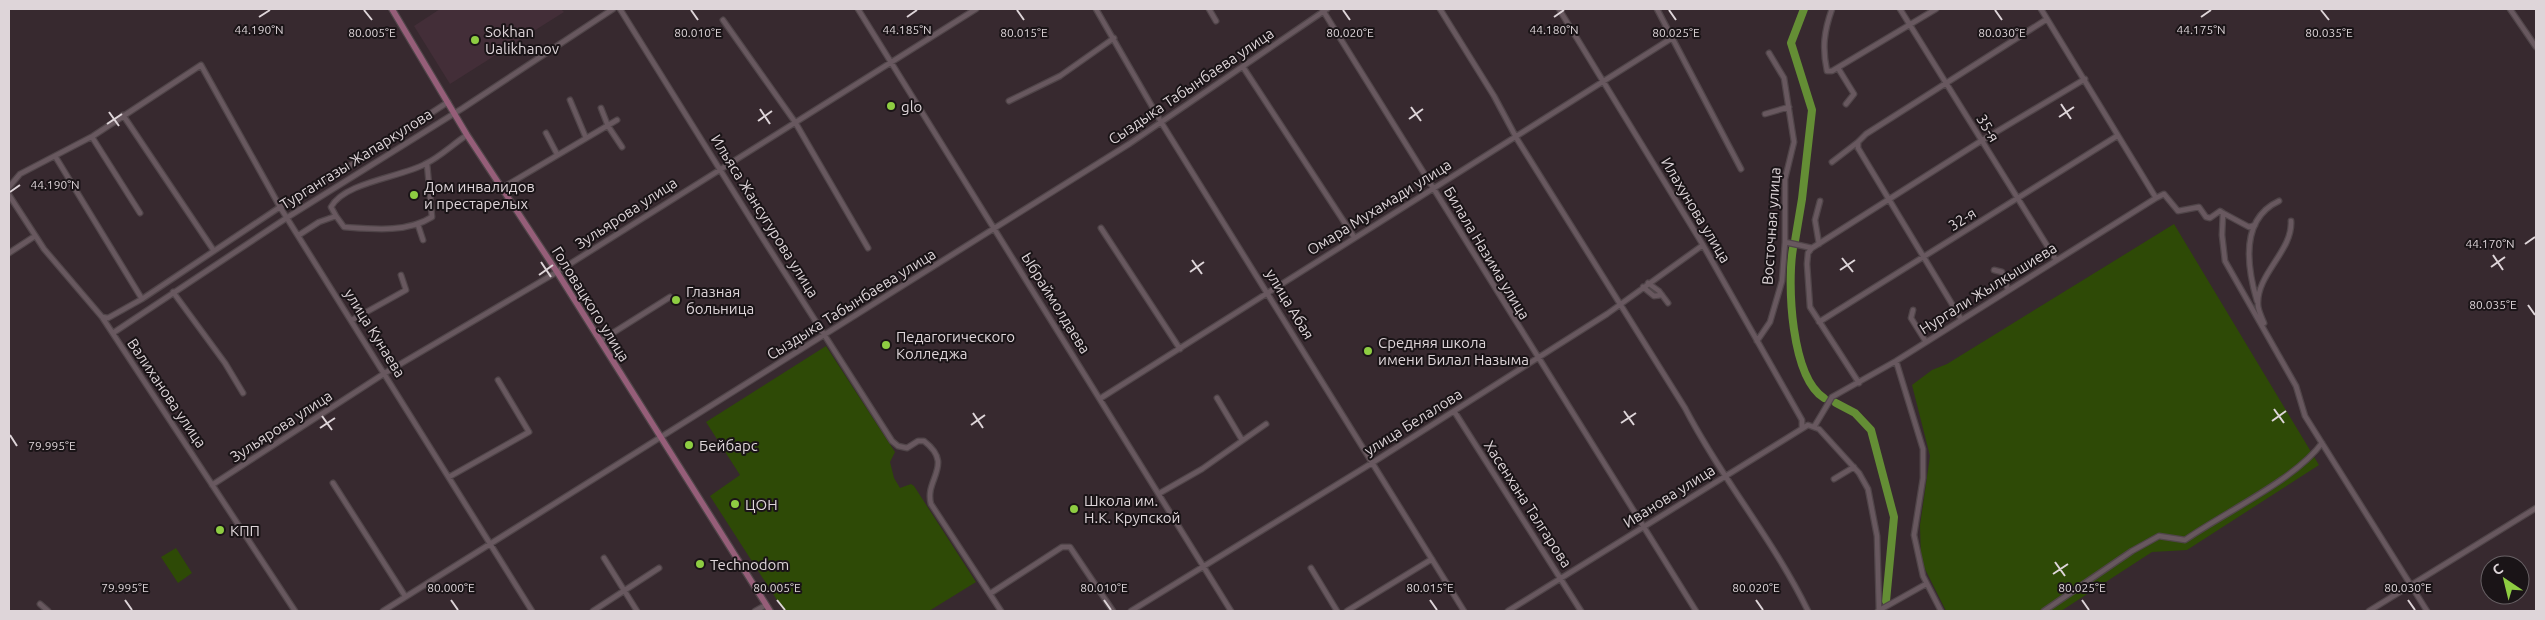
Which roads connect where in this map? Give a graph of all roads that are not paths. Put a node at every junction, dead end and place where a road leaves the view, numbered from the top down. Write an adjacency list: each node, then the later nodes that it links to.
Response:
1 (392, 9): 35 (main road, Головацкого улица)
2 (613, 9): 39 (street, Тургангазы Жапаркулова)
3 (620, 9): 61 (street, Ильяса Жансугурова улица)
4 (858, 9): 25 (street, Ыбраймолдаева)
5 (976, 9): 25 (street, Зульярова улица)
6 (1096, 9): 21 (street, улица Абая)
7 (1209, 9): 19 (street)
8 (1324, 9): 26 (street, Сыздыка Табынбаева улица); 65 (street, Билала Назима улица)
9 (1440, 9): 47 (street)
10 (1559, 9): 30 (street, Илахунова улица)
11 (1657, 9): 22 (street)
12 (1832, 9): 27 (street)
13 (1900, 9): 20 (street, 35-я)
14 (1936, 9): 20 (street)
15 (2041, 9): 17 (street)
16 (2510, 9): 23 (street)
17 (2047, 19): 28 (street); 32 (street)
18 (723, 20): 43 (street)
19 (1216, 20)
20 (1910, 26): 27 (street); 32 (street, 35-я)
21 (1114, 38): 34 (street); 44 (street, улица Абая)
22 (1672, 38): 30 (street, Омара Мухамади улица); 62 (street)
23 (2536, 47)
24 (1769, 53): 37 (street, Восточная улица)
25 (891, 60): 43 (street, Зульярова улица); 80 (street, Ыбраймолдаева)
26 (1243, 67): 44 (street, Сыздыка Табынбаева улица); 84 (street)
27 (1838, 68): 36 (street)
28 (2080, 73): 29 (street); 31 (street)
29 (2085, 79): 31 (street); 49 (street)
30 (1604, 80): 47 (street, Омара Мухамади улица); 88 (street, Илахунова улица)
31 (2078, 82): 52 (street)
32 (1946, 84): 52 (street, 35-я); 53 (street)
33 (570, 100): 51 (street)
34 (1009, 101)
35 (448, 102): 39 (main road, Головацкого улица); 72 (street, Тургангазы Жапаркулова)
36 (1846, 104)
37 (1789, 107): 40 (street); 86 (street, Восточная улица)
38 (601, 108): 45 (street)
39 (454, 112): 48 (main road, Головацкого улица); 76 (street, Тургангазы Жапаркулова)
40 (1765, 114)
41 (123, 115): 50 (street); 72 (street, улица Кунаева); 91 (street)
42 (617, 120): 45 (street)
43 (795, 122): 61 (street, Зульярова улица); 89 (street)
44 (1161, 122): 80 (street, Сыздыка Табынбаева улица); 102 (street, улица Абая)
45 (608, 126): 51 (street); 54 (street)
46 (546, 133): 57 (street)
47 (1515, 135): 65 (street, Омара Мухамади улица); 107 (street)
48 (467, 136): 60 (street); 64 (main road, Головацкого улица)
49 (2117, 136): 67 (street); 68 (street, 32-я)
50 (92, 137): 58 (street); 73 (street)
51 (586, 138): 57 (street)
52 (1981, 141): 68 (street, 35-я); 70 (street)
53 (1858, 142): 55 (street); 56 (street)
54 (622, 147)
55 (1851, 147): 56 (street); 59 (street)
56 (1858, 148): 70 (street)
57 (557, 154): 64 (street)
58 (55, 156): 63 (street); 105 (street)
59 (1832, 162)
60 (427, 164): 75 (street); 78 (street)
61 (719, 168): 96 (street, Зульярова улица); 115 (street, Ильяса Жансугурова улица)
62 (1741, 169)
63 (9, 187)
64 (502, 188): 96 (main road, Головацкого улица)
65 (1432, 188): 84 (street, Омара Мухамади улица); 121 (street, Билала Назима улица)
66 (9, 195): 83 (street, Валиханова улица)
67 (2156, 198): 74 (street); 94 (street, Нургали Жылкышиева)
68 (2017, 200): 93 (street, 32-я); 94 (street, 35-я)
69 (1820, 201): 87 (street)
70 (1888, 201): 87 (street); 93 (street)
71 (2280, 201): 79 (street)
72 (280, 207): 76 (street, улица Кунаева); 91 (street, Тургангазы Жапаркулова)
73 (140, 213)
74 (2224, 213): 79 (street); 116 (street)
75 (336, 216): 78 (street); 82 (street)
76 (288, 217): 82 (street, улица Кунаева); 101 (street, Тургангазы Жапаркулова)
77 (2291, 221): 108 (street)
78 (418, 225): 85 (street)
79 (2254, 225): 108 (street)
80 (994, 227): 115 (street, Сыздыка Табынбаева улица); 127 (street, Ыбраймолдаева)
81 (1101, 228): 120 (street)
82 (299, 235): 112 (street, улица Кунаева)
83 (35, 236): 92 (street); 110 (street, Валиханова улица)
84 (1354, 237): 102 (street, Омара Мухамади улица)
85 (424, 240)
86 (1785, 242): 90 (street); 118 (street, Восточная улица)
87 (1820, 244): 90 (street)
88 (1703, 245): 98 (street, улица Белалова); 118 (street, Илахунова улица)
89 (868, 248)
90 (1812, 248): 113 (street)
91 (214, 251): 105 (street, Тургангазы Жапаркулова)
92 (9, 253)
93 (1924, 258): 111 (street); 113 (street, 32-я)
94 (2056, 260): 100 (street, Нургали Жылкышиева)
95 (1994, 270): 100 (street)
96 (557, 272): 117 (main road, Головацкого улица); 123 (street, Зульярова улица)
97 (401, 274): 112 (street)
98 (1648, 283): 99 (street, улица Белалова); 103 (street)
99 (1643, 287): 103 (street); 107 (street, улица Белалова)
100 (2008, 290): 111 (street, Нургали Жылкышиева)
101 (173, 292): 114 (street, Тургангазы Жапаркулова); 126 (street)
102 (1268, 292): 120 (street, Омара Мухамади улица); 136 (street, улица Абая)
103 (1662, 295): 106 (street)
104 (670, 296): 117 (street)
105 (142, 299): 110 (street, Тургангазы Жапаркулова)
106 (1668, 303)
107 (1619, 305): 121 (street, улица Белалова); 138 (street)
108 (2258, 305): 116 (street)
109 (1914, 310): 119 (street)
110 (102, 317): 114 (street, Валиханова улица)
111 (1961, 319): 119 (street, Нургали Жылкышиева)
112 (352, 320): 123 (street, улица Кунаева)
113 (1819, 322): 125 (street)
114 (113, 333): 142 (street, Валиханова улица)
115 (825, 334): 133 (street, Сыздыка Табынбаева улица); 156 (street, Ильяса Жансугурова улица)
116 (2270, 338): 135 (street)
117 (600, 341): 133 (main road, Головацкого улица)
118 (1757, 341): 132 (street, Илахунова улица)
119 (1926, 342): 122 (street, Нургали Жылкышиева)
120 (1180, 349): 127 (street, Омара Мухамади улица)
121 (1536, 357): 129 (street, улица Белалова); 145 (street, Билала Назима улица)
122 (1896, 362): 125 (street, Нургали Жылкышиева); 153 (street)
123 (386, 373): 139 (street, улица Кунаева); 142 (street, Зульярова улица)
124 (498, 380): 139 (street)
125 (1859, 383): 131 (street, Нургали Жылкышиева)
126 (243, 393)
127 (1101, 398): 143 (street, Ыбраймолдаева)
128 (1218, 398): 134 (street)
129 (1454, 411): 136 (street, улица Белалова); 152 (street, Хасенхана Талгарова)
130 (1266, 424): 134 (street)
131 (1814, 427): 132 (street, Иванова улица); 137 (street)
132 (1802, 428): 138 (street, Иванова улица)
133 (660, 438): 146 (street, Сыздыка Табынбаева улица); 159 (main road, Головацкого улица)
134 (1242, 440): 143 (street)
135 (2322, 443): 154 (street); 182 (street)
136 (1372, 463): 148 (street, улица Абая); 149 (street, улица Белалова)
137 (1854, 468): 140 (street); 180 (street)
138 (1723, 476): 145 (street, Иванова улица); 179 (street)
139 (449, 477): 146 (street, улица Кунаева)
140 (1834, 479)
141 (333, 483): 157 (street)
142 (212, 485): 162 (street, Валиханова улица)
143 (1160, 493): 149 (street, Ыбраймолдаева)
144 (2536, 508): 154 (street)
145 (1643, 527): 152 (street, Иванова улица); 178 (street, Билала Назима улица)
146 (491, 544): 157 (street, Сыздыка Табынбаева улица); 164 (street, улица Кунаева)
147 (604, 558): 155 (street)
148 (1432, 559): 174 (street); 175 (street, улица Абая)
149 (1204, 566): 171 (street, улица Белалова); 172 (street, Ыбраймолдаева)
150 (659, 568): 155 (street)
151 (1311, 568): 173 (street)
152 (1561, 579): 176 (street, Иванова улица); 177 (street, Хасенхана Талгарова)
153 (1926, 584): 180 (street); 181 (street)
154 (2410, 585): 183 (street); 184 (street)
155 (625, 590): 165 (street); 166 (street)
156 (991, 594): 169 (street, Ильяса Жансугурова улица); 170 (street)
157 (405, 596): 160 (street, Сыздыка Табынбаева улица)
158 (40, 604): 161 (street)
159 (766, 605): 167 (street); 168 (main road, Головацкого улица)
160 (392, 609): 163 (street, Сыздыка Табынбаева улица)
161 (48, 611)
162 (294, 611)
163 (383, 611)
164 (532, 611)
165 (593, 611)
166 (637, 611)
167 (755, 611)
168 (770, 611)
169 (1001, 611)
170 (1113, 611)
171 (1131, 611)
172 (1231, 611)
173 (1337, 611)
174 (1347, 611)
175 (1464, 611)
176 (1508, 611)
177 (1581, 611)
178 (1696, 611)
179 (1808, 611)
180 (1879, 611)
181 (1941, 611)
182 (2044, 611)
183 (2369, 611)
184 (2427, 611)

